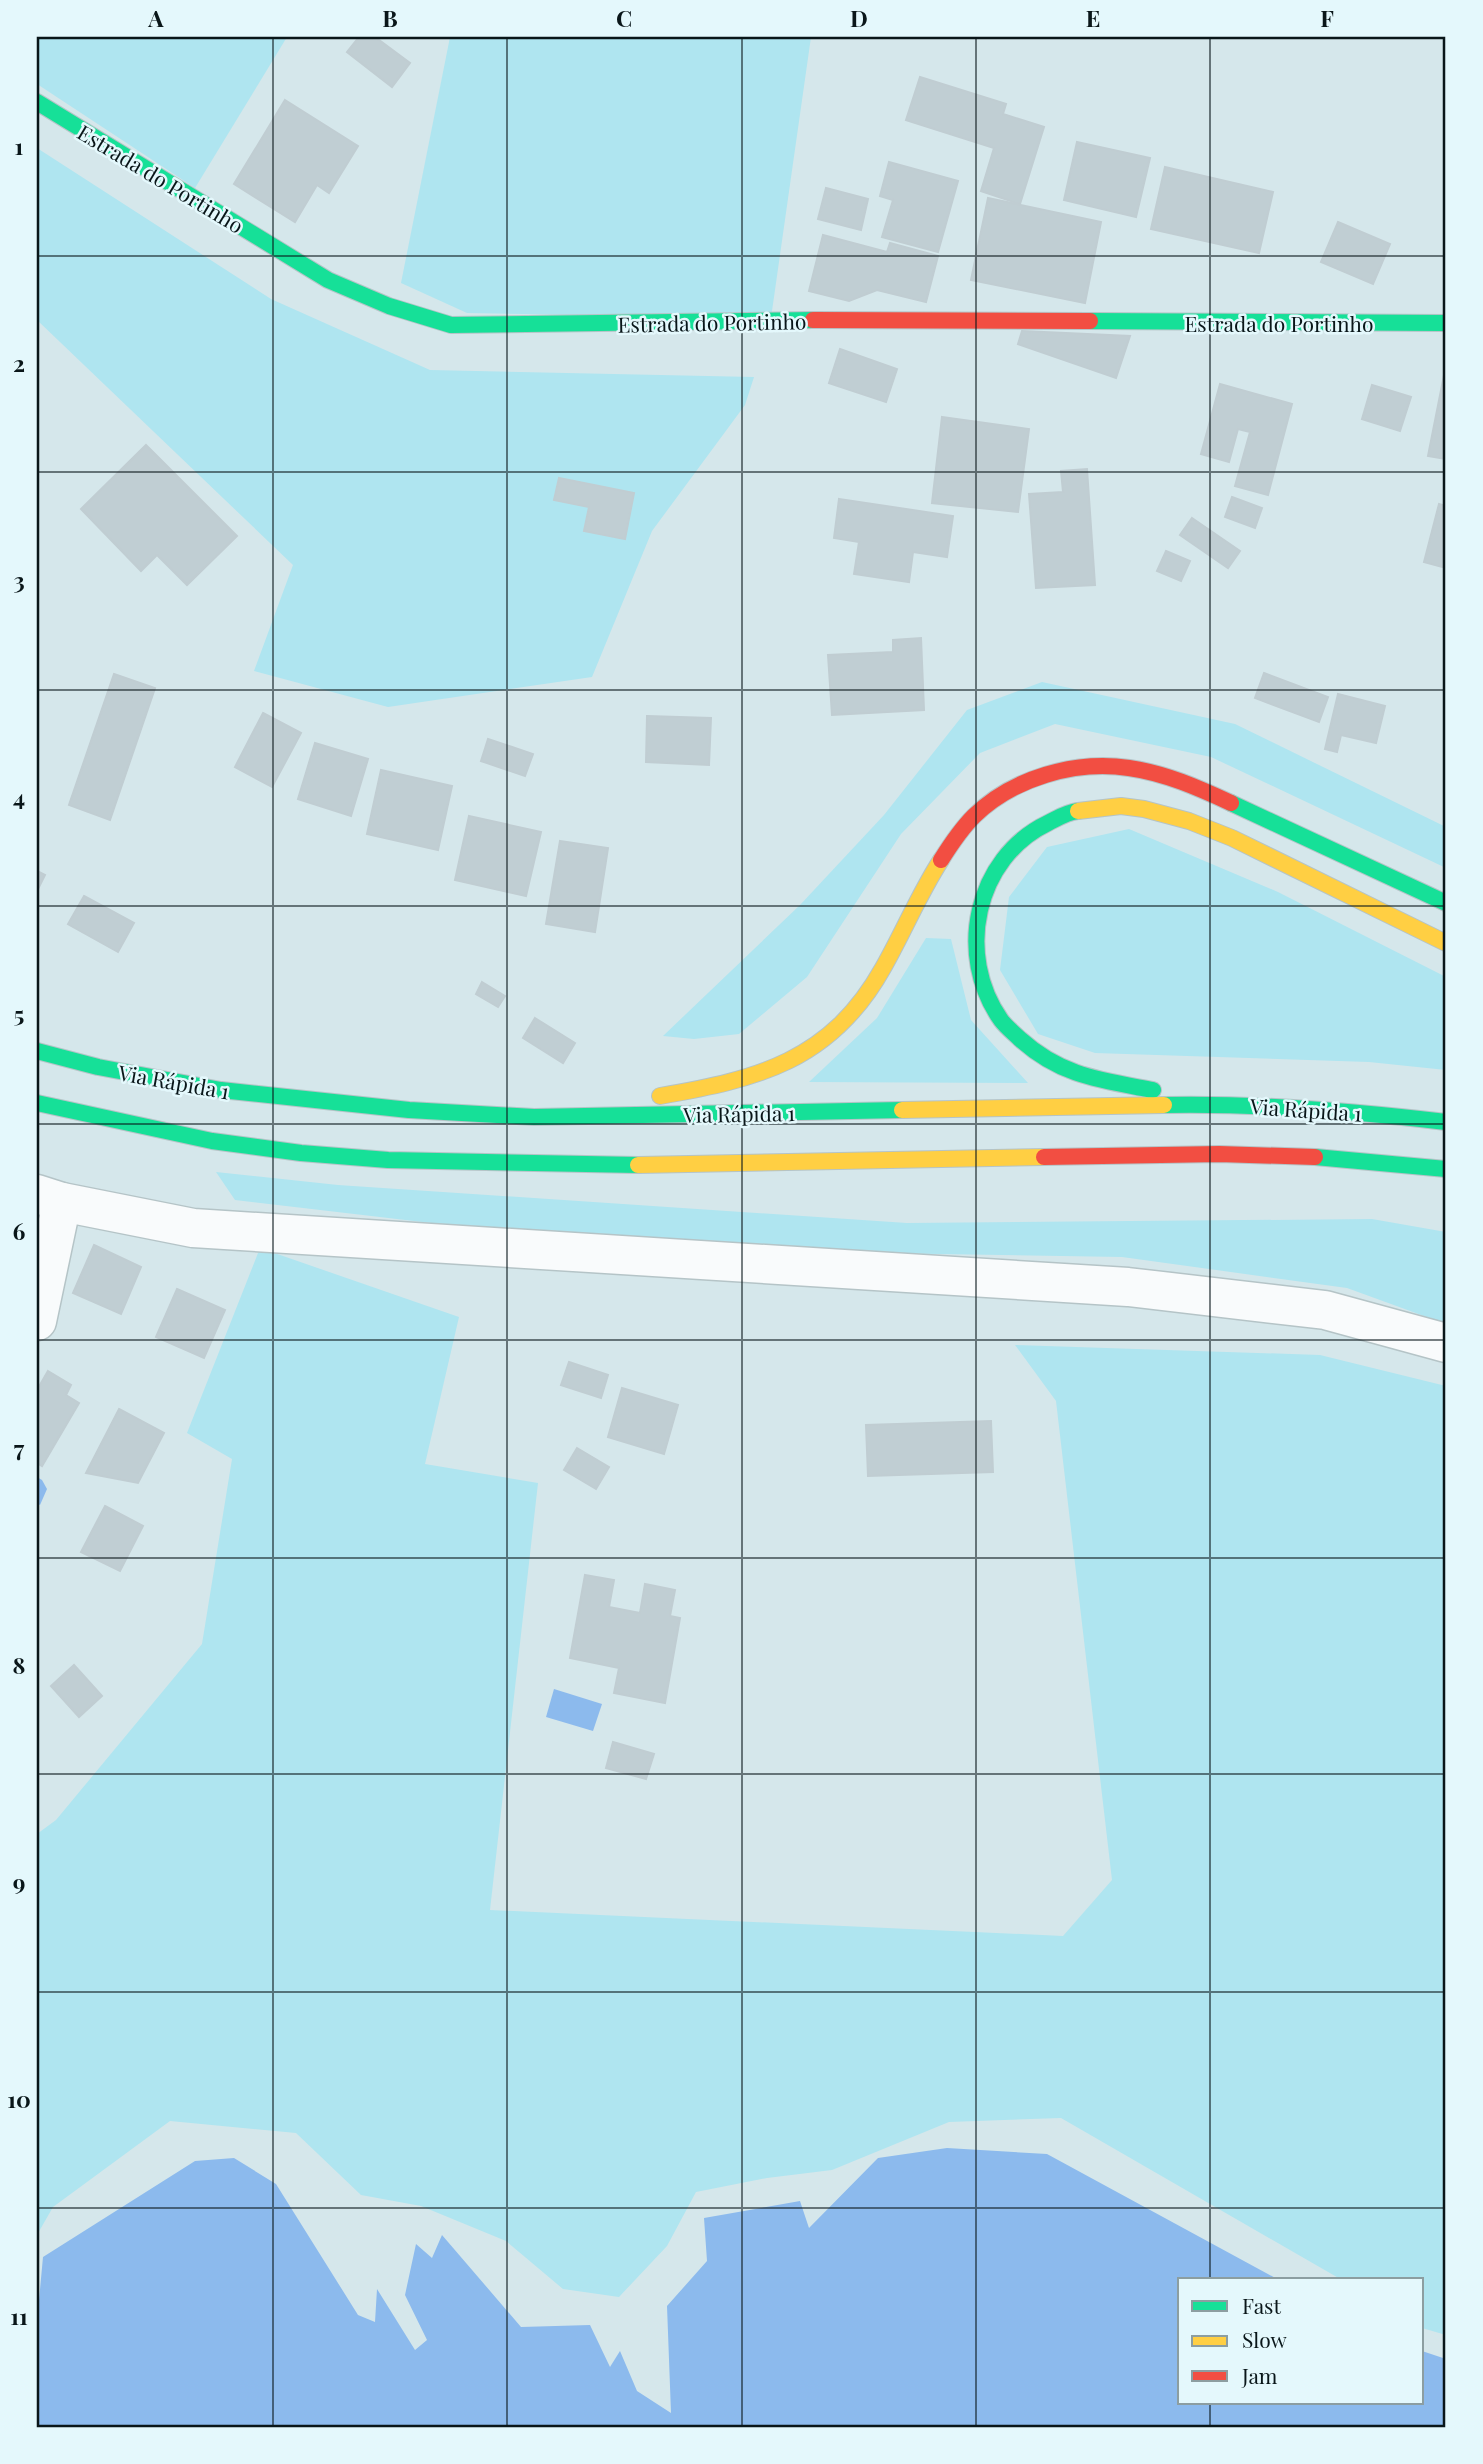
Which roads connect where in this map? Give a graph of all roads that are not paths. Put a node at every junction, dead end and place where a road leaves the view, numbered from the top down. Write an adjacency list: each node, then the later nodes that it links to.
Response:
1 (37, 102): 2 (main road, Estrada do Portinho)
2 (1446, 323)
3 (1446, 903): 8 (main road)
4 (1446, 943): 7 (main road)
5 (37, 1051): 8 (main road, Via Rápida 1)
6 (37, 1103): 10 (main road)
7 (1217, 1104): 8 (main road, Via Rápida 1); 9 (main road, Via Rápida 1)
8 (534, 1117)
9 (1446, 1122)
10 (1446, 1170)
11 (50, 1198): 12 (street); 13 (street)
12 (37, 1321)
13 (1446, 1343)

